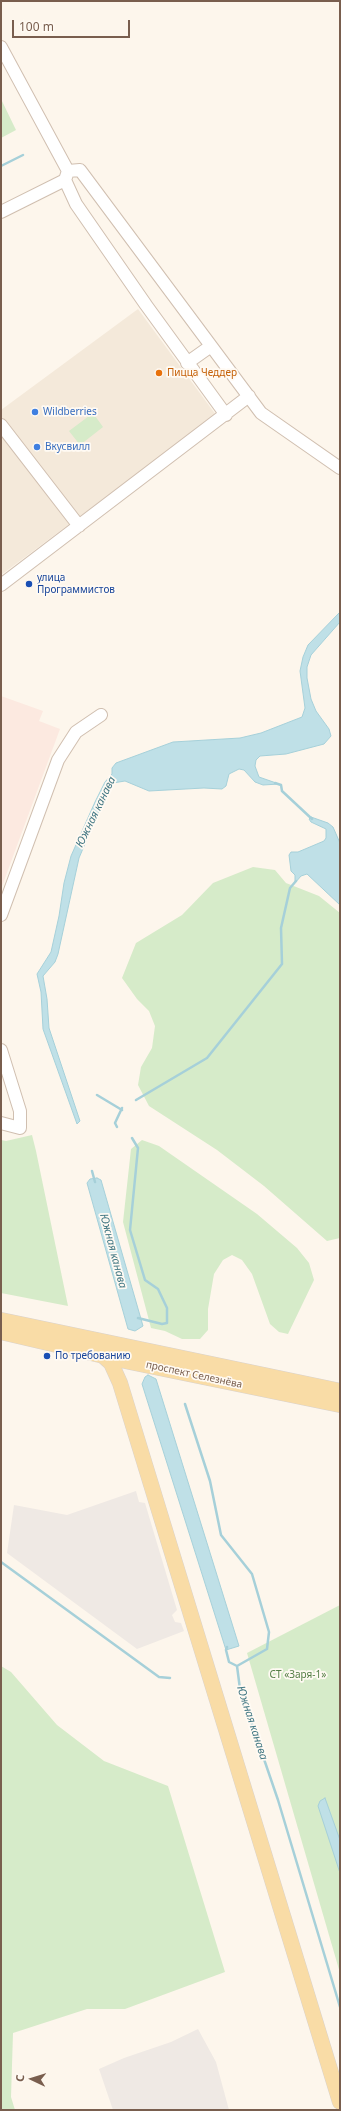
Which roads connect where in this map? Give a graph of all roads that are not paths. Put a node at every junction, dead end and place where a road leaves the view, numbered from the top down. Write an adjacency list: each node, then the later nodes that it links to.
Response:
1 (1, 47): 2 (street)
2 (71, 174): 3 (street); 4 (street); 5 (street)
3 (1, 212)
4 (211, 346): 5 (street); 6 (street)
5 (187, 363): 7 (street)
6 (249, 396): 7 (street); 9 (street)
7 (226, 415): 10 (street)
8 (1, 425): 10 (street)
9 (340, 468)
10 (79, 526): 11 (street)
11 (1, 585)
12 (101, 715): 13 (street)
13 (1, 915)
14 (1, 1050): 15 (street)
15 (1, 1123)
16 (1, 1320): 21 (main road, проспект Селезнёва)
17 (1, 1332): 18 (main road, проспект Селезнёва)
18 (102, 1355): 19 (main road, проспект Селезнёва); 20 (main road)
19 (130, 1362): 20 (main road); 22 (main road, проспект Селезнёва)
20 (119, 1379): 23 (main road)
21 (340, 1391)
22 (340, 1405)
23 (340, 2102)

